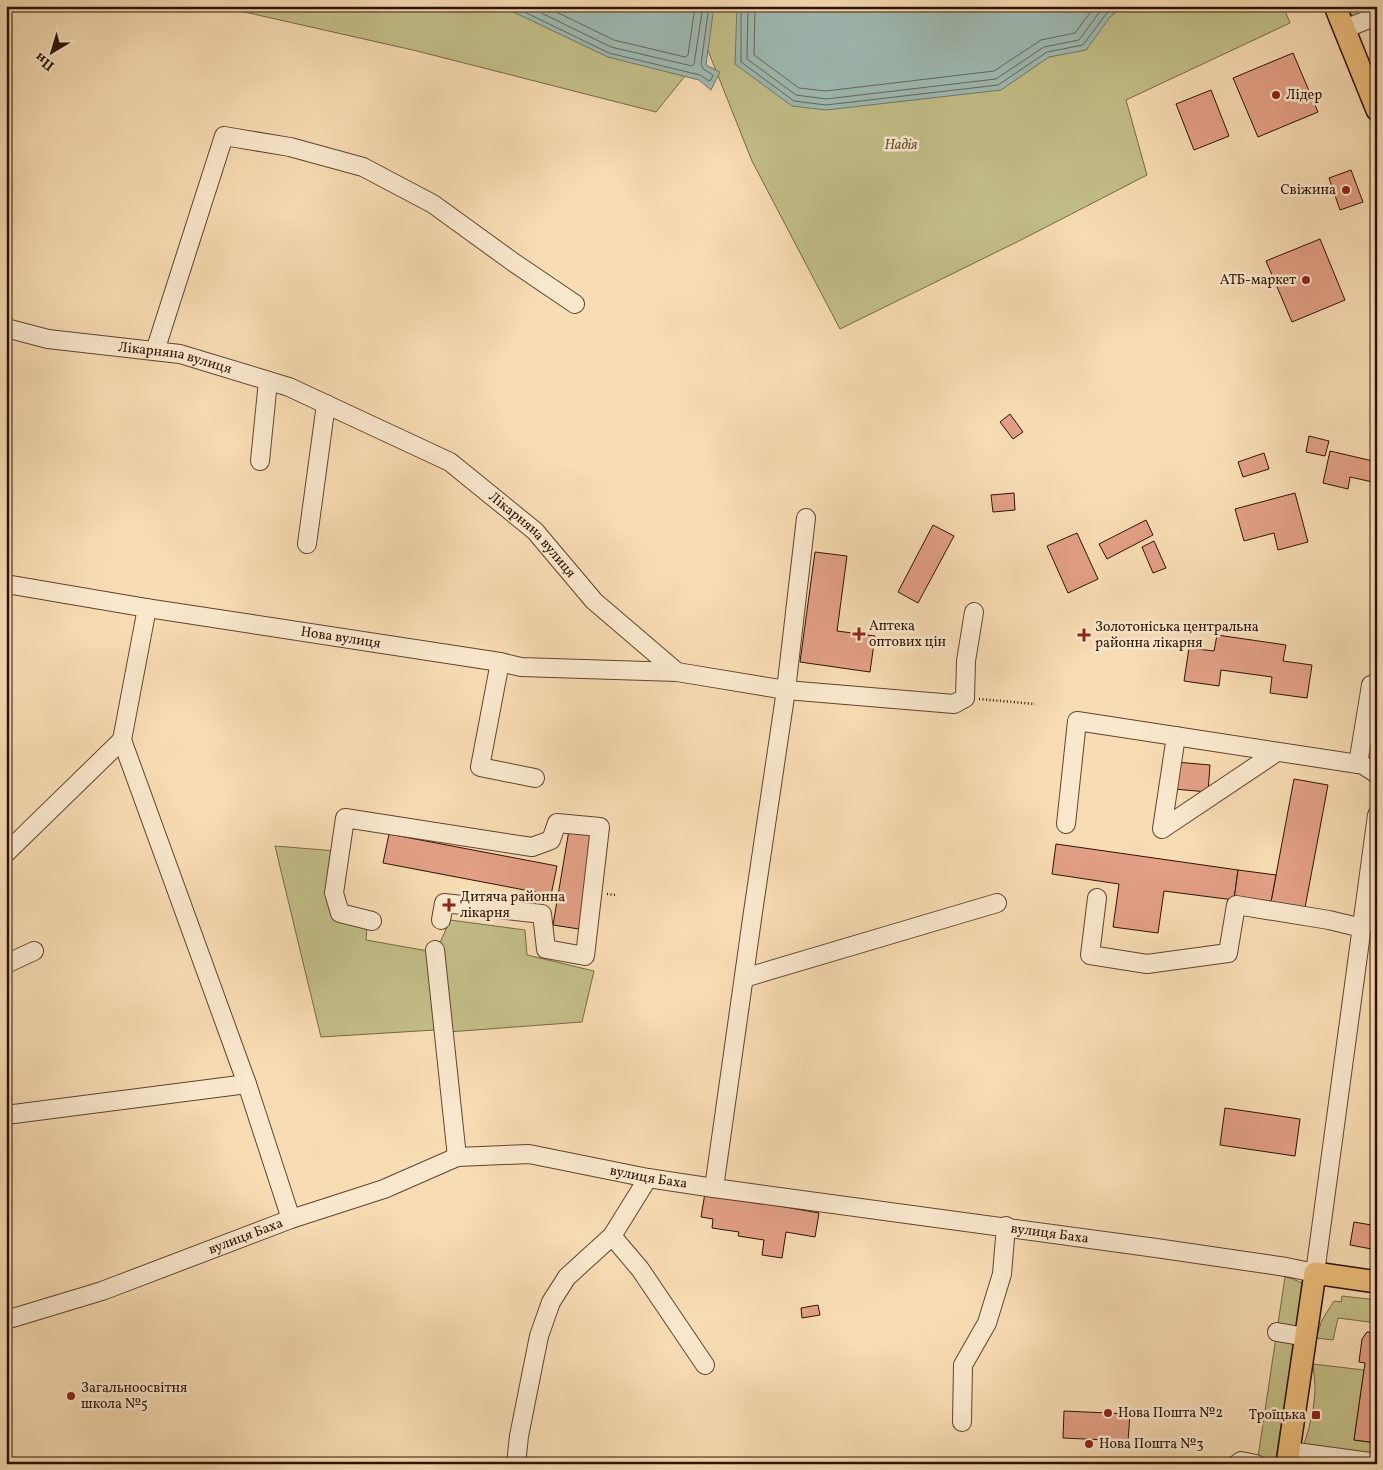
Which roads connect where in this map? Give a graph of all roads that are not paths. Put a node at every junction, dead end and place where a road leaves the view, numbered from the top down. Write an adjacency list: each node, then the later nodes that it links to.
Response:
1 (1335, 6): 3 (main road)
2 (1377, 16): 3 (street)
3 (1344, 29): 4 (main road)
4 (1377, 110)
5 (575, 304): 7 (street)
6 (6, 328): 7 (street, Лікарняна вулиця)
7 (155, 351): 8 (street, Лікарняна вулиця)
8 (268, 381): 9 (street, Лікарняна вулиця); 10 (street)
9 (326, 404): 12 (street); 17 (street, Лікарняна вулиця)
10 (260, 461)
11 (806, 518): 19 (street)
12 (307, 544)
13 (6, 584): 14 (street, Нова вулиця)
14 (147, 608): 16 (street, Нова вулиця); 21 (street)
15 (974, 612): 19 (street)
16 (500, 662): 17 (street, Нова вулиця); 25 (street)
17 (677, 672): 19 (street)
18 (1377, 686): 23 (street)
19 (786, 690): 38 (street)
20 (1176, 736): 22 (street); 22 (street); 27 (street)
21 (122, 740): 28 (street); 39 (street)
22 (1277, 752): 23 (street)
23 (1358, 764): 24 (street)
24 (1377, 774)
25 (535, 778)
26 (1377, 815): 29 (street)
27 (1066, 824)
28 (6, 853)
29 (1374, 854): 34 (street)
30 (1097, 898): 34 (street)
31 (997, 903): 38 (street)
32 (441, 920): 33 (street)
33 (372, 922)
34 (1362, 928): 47 (street)
35 (435, 950): 41 (street)
36 (34, 951): 37 (street)
37 (6, 964)
38 (744, 978): 43 (street)
39 (247, 1084): 40 (street); 44 (street)
40 (6, 1115)
41 (457, 1157): 42 (street, вулиця Баха); 44 (street, вулиця Баха)
42 (648, 1178): 43 (street, вулиця Баха); 46 (street)
43 (714, 1188): 45 (street, вулиця Баха)
44 (291, 1219): 49 (street, вулиця Баха)
45 (1006, 1226): 47 (street, вулиця Баха); 53 (street)
46 (612, 1236): 52 (street); 56 (street)
47 (1315, 1273): 48 (main road); 51 (main road)
48 (1377, 1282)
49 (6, 1320)
50 (1277, 1332): 51 (street)
51 (1306, 1337): 54 (main road)
52 (705, 1365)
53 (962, 1422)
54 (1288, 1457): 55 (street)
55 (1377, 1463)
56 (516, 1464)
57 (1237, 1464): 58 (street)
58 (1256, 1464)

